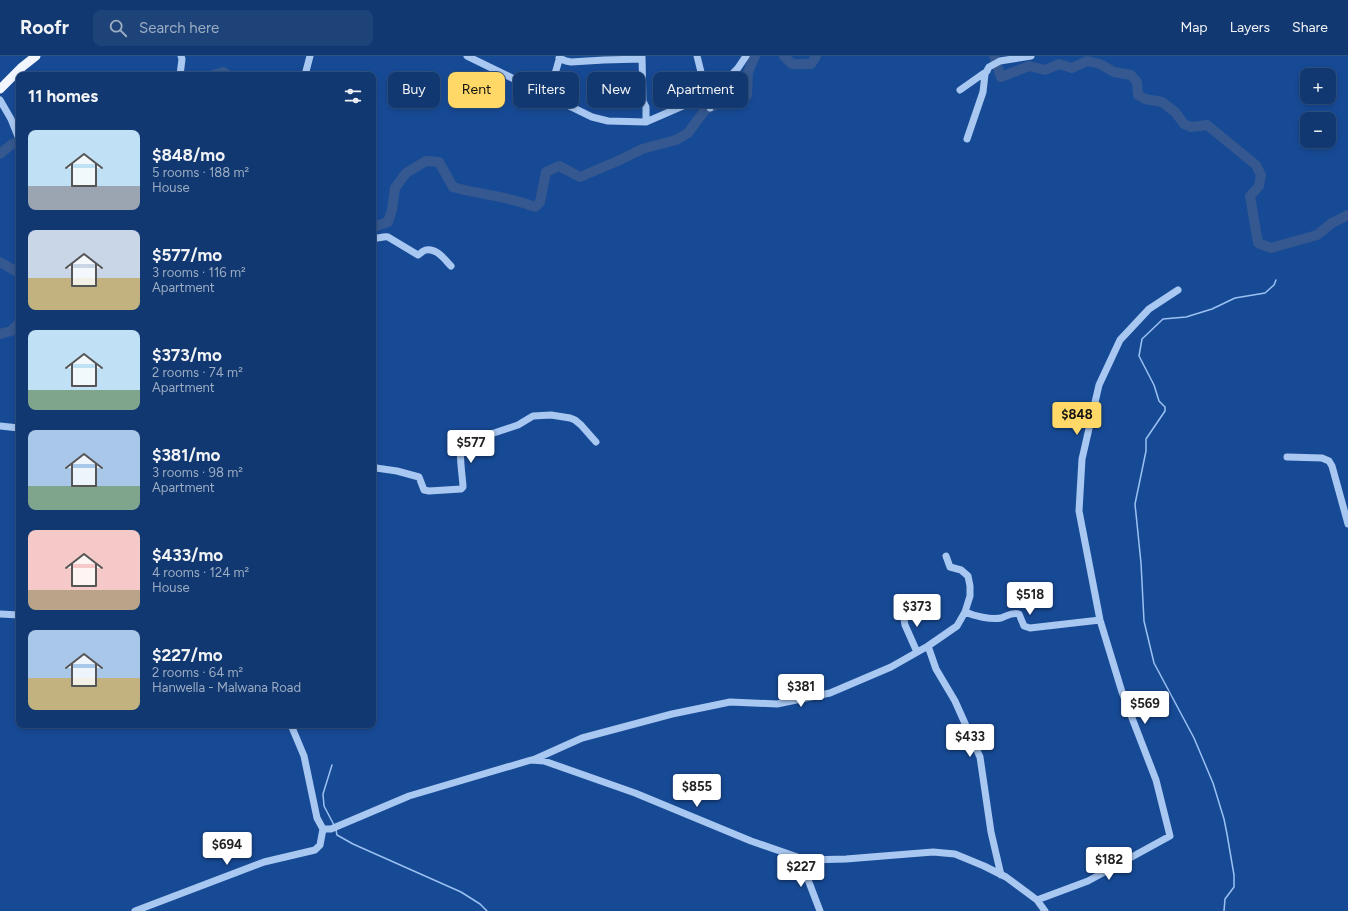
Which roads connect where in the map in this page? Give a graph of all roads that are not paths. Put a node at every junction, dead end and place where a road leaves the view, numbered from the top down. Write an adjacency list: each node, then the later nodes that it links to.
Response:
1 (36, 56): 11 (main road)
2 (180, 56): 12 (street)
3 (310, 56): 13 (street)
4 (467, 56): 18 (street)
5 (697, 56): 15 (street)
6 (746, 56): 16 (street)
7 (1031, 56): 10 (street)
8 (560, 57): 9 (street); 14 (street)
9 (642, 58): 24 (street)
10 (990, 68): 20 (street); 26 (street)
11 (17, 72)
12 (180, 72)
13 (306, 72)
14 (556, 72)
15 (701, 72)
16 (734, 72)
17 (16, 73): 19 (main road)
18 (513, 79)
19 (0, 89)
20 (960, 90)
21 (0, 100): 25 (street)
22 (573, 108): 24 (street)
23 (679, 108): 24 (street)
24 (646, 122)
25 (16, 131)
26 (967, 139)
27 (376, 239): 28 (street)
28 (451, 266)
29 (1178, 290): 41 (street)
30 (0, 426): 31 (street)
31 (16, 428)
32 (596, 442): 34 (street)
33 (1287, 457): 35 (street)
34 (376, 468)
35 (1348, 524)
36 (946, 556): 38 (street)
37 (902, 608): 43 (street)
38 (965, 612): 41 (street); 42 (street)
39 (0, 614): 40 (street)
40 (16, 615)
41 (1100, 620): 49 (street)
42 (928, 646): 43 (street); 48 (street)
43 (917, 652): 45 (street)
44 (292, 728): 46 (street)
45 (531, 760): 46 (street); 47 (street)
46 (323, 829): 50 (street)
47 (806, 860): 48 (street); 51 (street)
48 (1001, 874): 49 (street)
49 (1037, 900): 52 (street)
50 (135, 911)
51 (820, 911)
52 (1045, 911)

